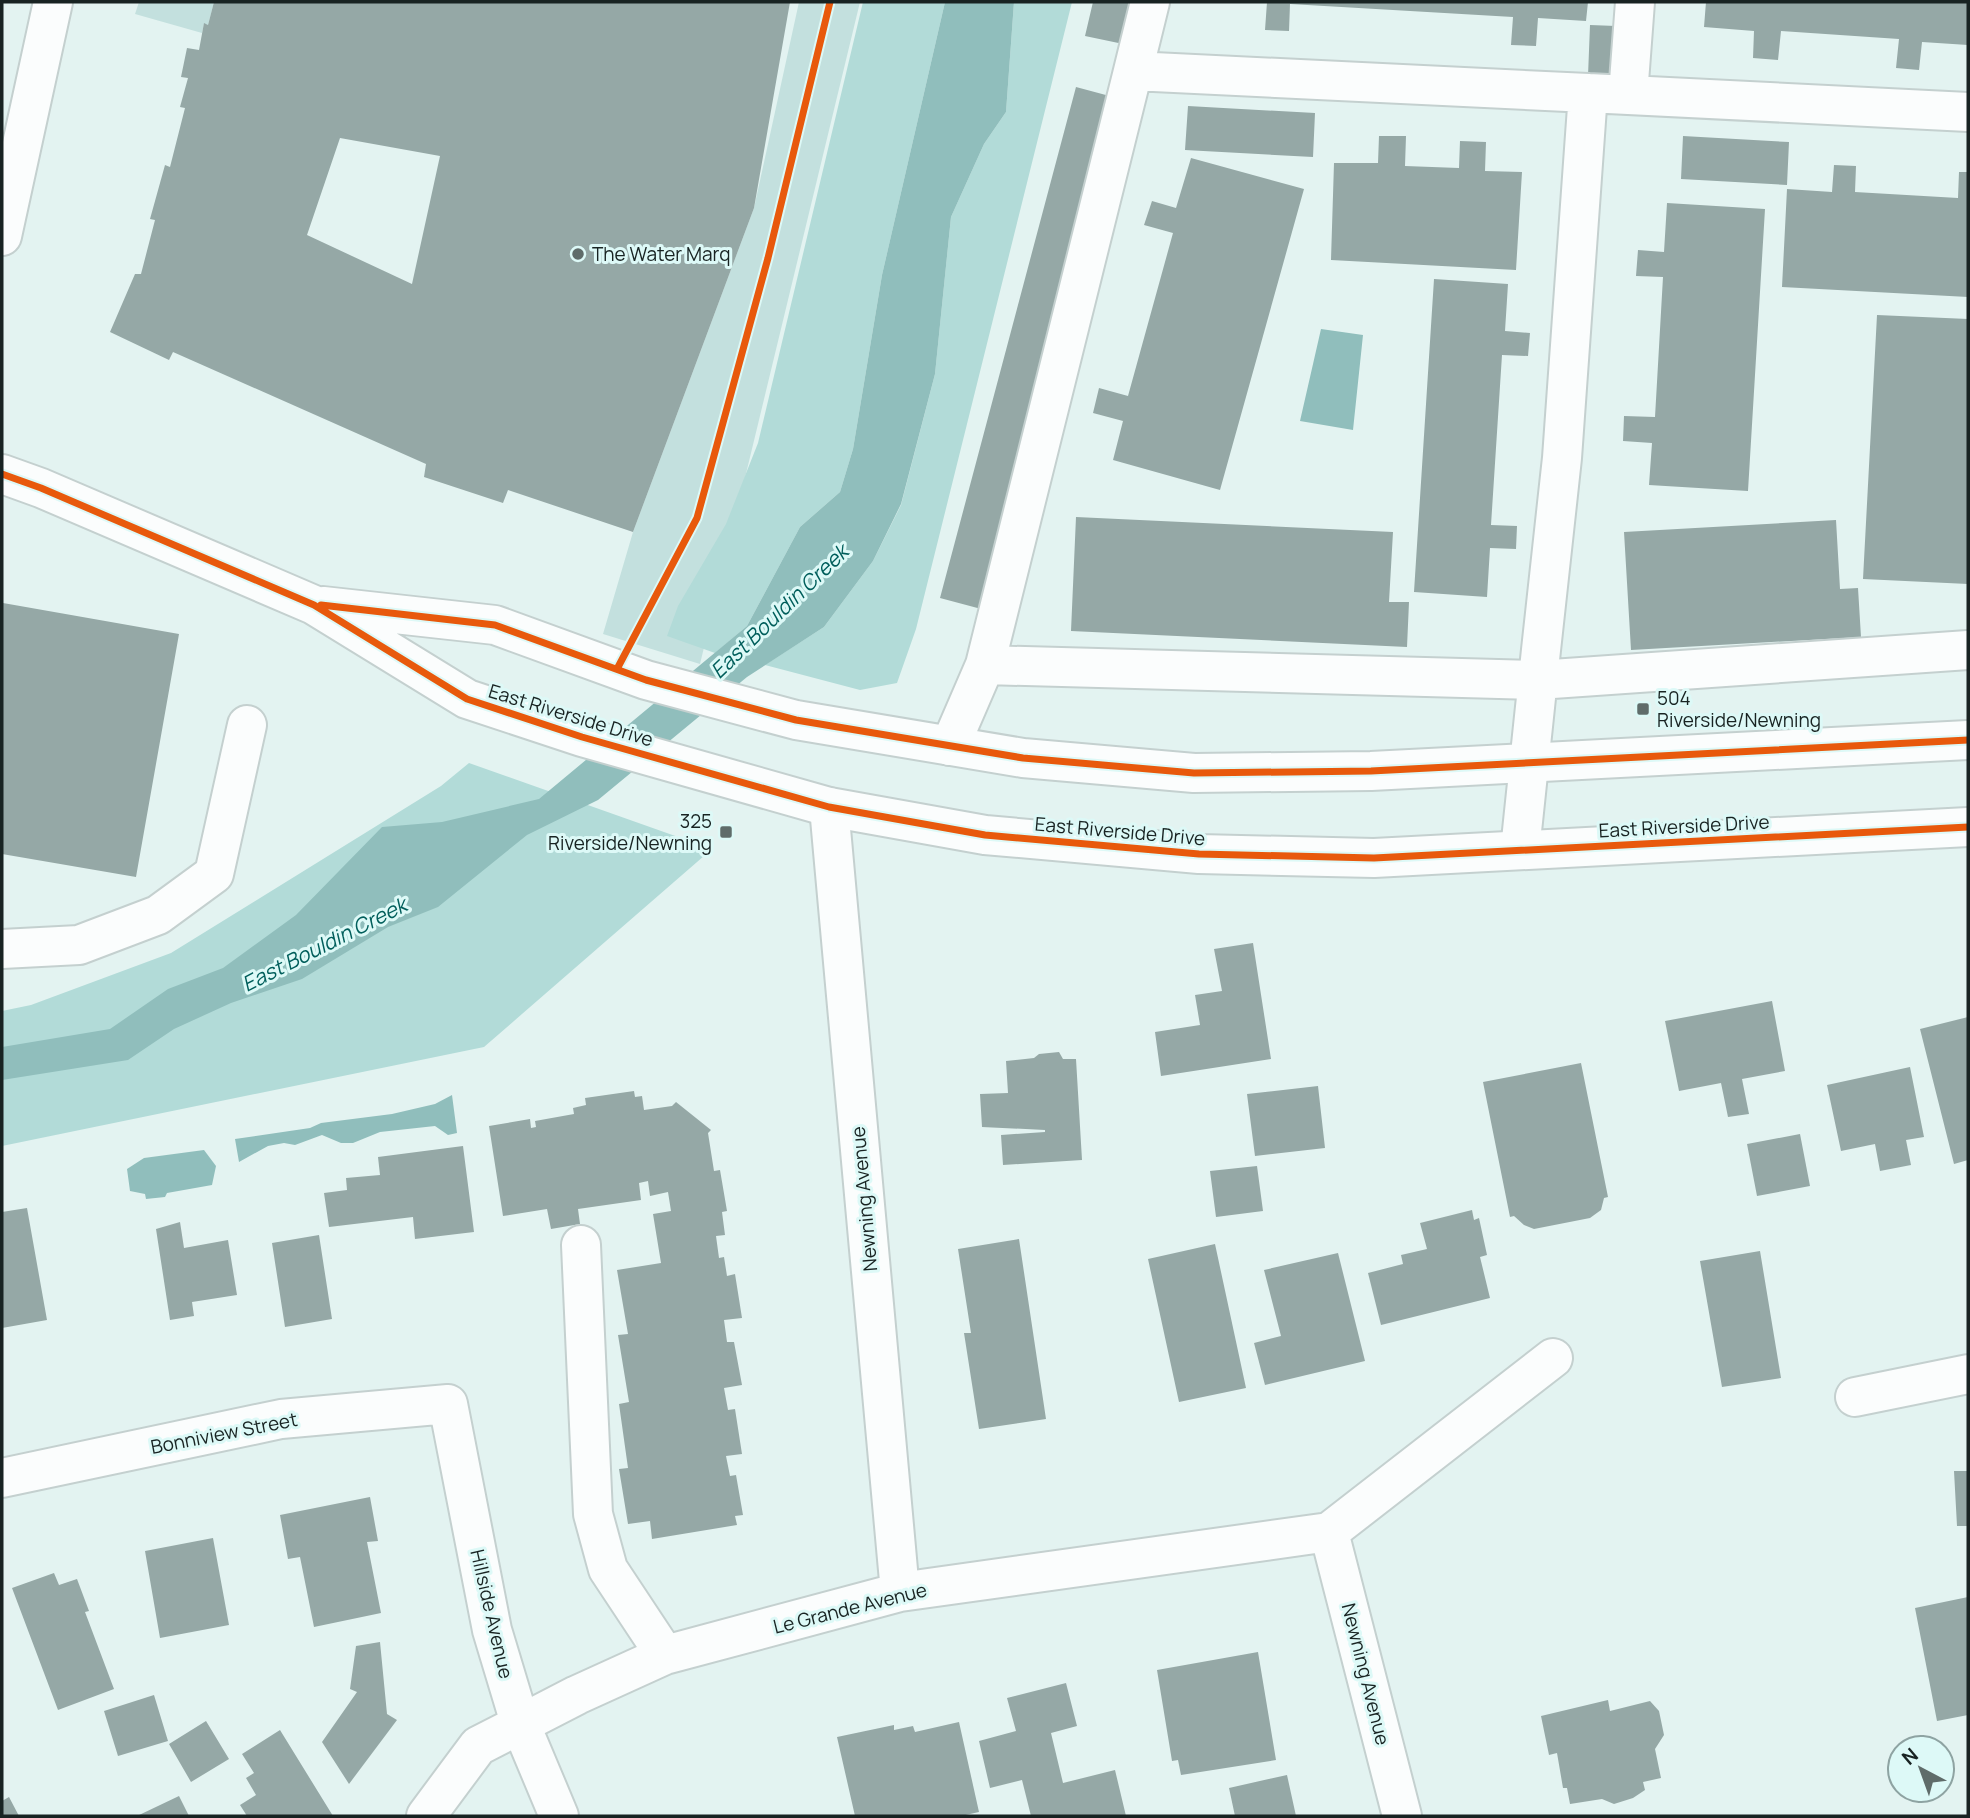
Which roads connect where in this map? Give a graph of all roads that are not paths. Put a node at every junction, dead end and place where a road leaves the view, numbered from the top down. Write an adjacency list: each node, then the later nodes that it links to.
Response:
1 (53, 2): 8 (main road)
2 (1150, 2): 4 (main road)
3 (1635, 2): 6 (main road)
4 (1133, 71): 5 (main road); 12 (main road)
5 (1588, 93): 6 (main road); 13 (main road)
6 (1629, 95): 7 (main road)
7 (1968, 112)
8 (2, 236)
9 (2, 474): 10 (main road, East Riverside Drive)
10 (314, 605): 16 (main road, East Riverside Drive); 18 (main road, East Riverside Drive)
11 (1968, 650): 13 (main road)
12 (985, 665): 13 (main road); 16 (main road)
13 (1538, 680): 17 (main road)
14 (247, 725): 21 (main road)
15 (1968, 740): 17 (main road, East Riverside Drive)
16 (950, 746): 17 (main road, East Riverside Drive)
17 (1529, 763): 20 (main road)
18 (829, 807): 20 (main road, East Riverside Drive); 29 (main road, Newning Avenue)
19 (1968, 827): 20 (main road, East Riverside Drive)
20 (1520, 850)
21 (2, 949)
22 (580, 1245): 30 (main road)
23 (1553, 1358): 28 (main road)
24 (1968, 1374): 25 (main road)
25 (1855, 1396)
26 (448, 1404): 27 (main road, Bonniview Street); 31 (main road, Hillside Avenue)
27 (2, 1478)
28 (1329, 1532): 29 (main road, Le Grande Avenue); 34 (main road, Newning Avenue)
29 (900, 1592): 30 (main road, Le Grande Avenue)
30 (665, 1655): 31 (main road, Le Grande Avenue)
31 (520, 1723): 32 (main road, Le Grande Avenue); 33 (main road, Hillside Avenue)
32 (426, 1816)
33 (559, 1816)
34 (1402, 1816)

